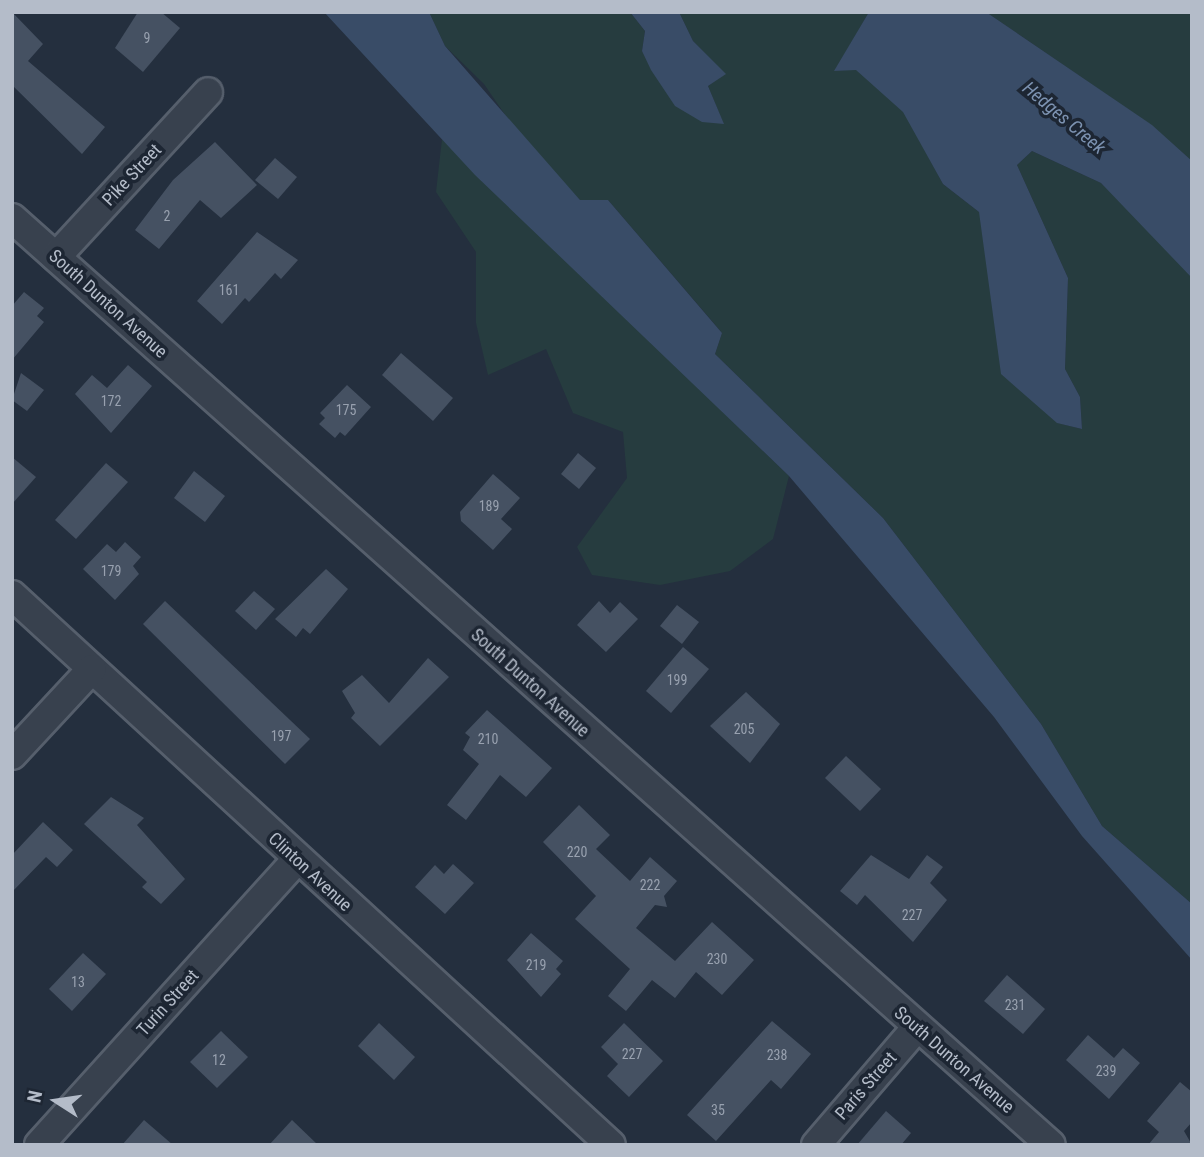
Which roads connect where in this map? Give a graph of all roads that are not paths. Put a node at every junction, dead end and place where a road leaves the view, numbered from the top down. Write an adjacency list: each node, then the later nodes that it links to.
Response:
1 (208, 92): 3 (street, Pike Street)
2 (12, 218): 3 (street, South Dunton Avenue)
3 (57, 257): 8 (street, South Dunton Avenue)
4 (12, 595): 5 (street, Clinton Avenue)
5 (93, 669): 6 (street); 7 (street, Clinton Avenue)
6 (12, 755)
7 (296, 861): 9 (street, Turin Street); 10 (street, Clinton Avenue)
8 (917, 1027): 11 (street, Paris Street); 12 (street, South Dunton Avenue)
9 (39, 1145)
10 (611, 1145)
11 (816, 1145)
12 (1051, 1145)

